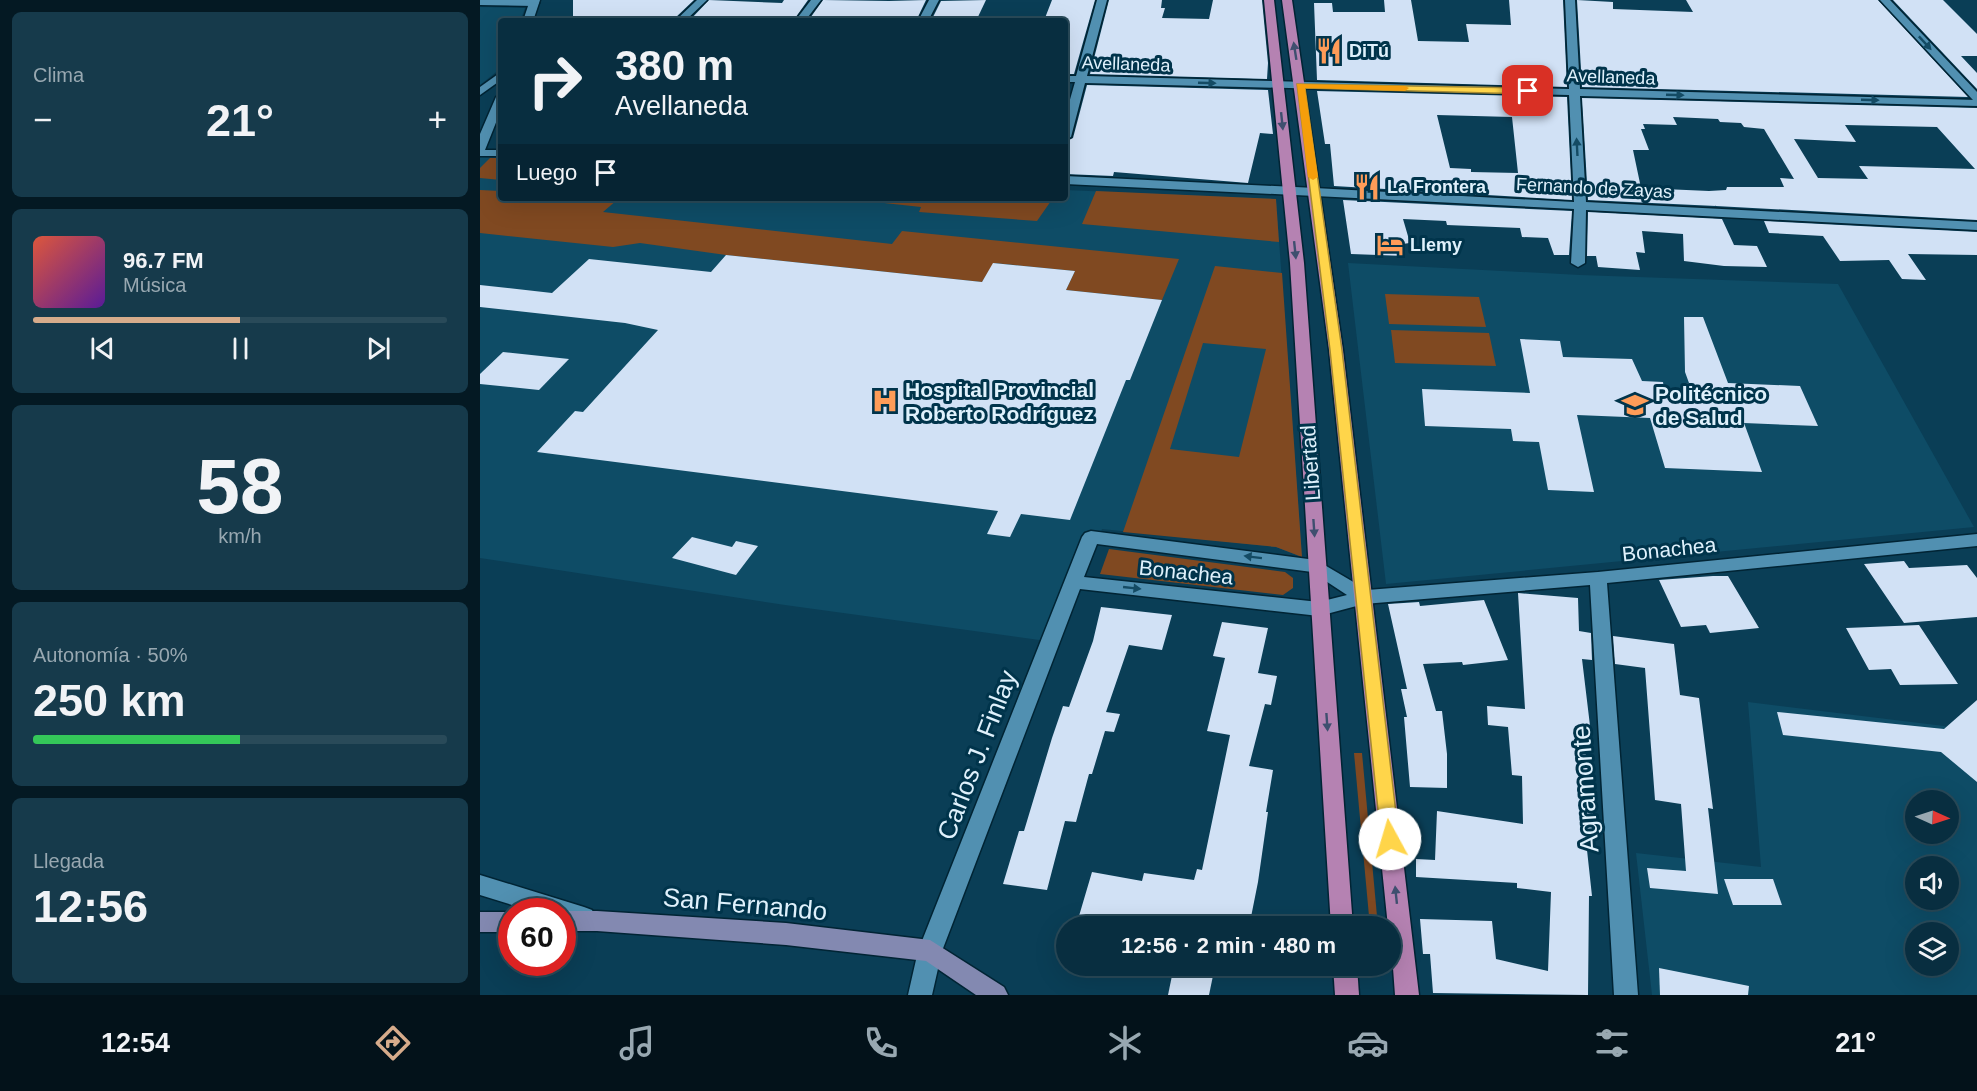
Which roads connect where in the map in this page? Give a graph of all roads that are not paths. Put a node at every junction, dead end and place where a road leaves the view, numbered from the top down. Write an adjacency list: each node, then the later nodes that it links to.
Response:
1 (702, 0): 12 (street)
2 (816, 0): 13 (street)
3 (934, 0): 14 (street)
4 (1102, 0): 17 (street)
5 (1269, 0): 18 (main road, Libertad)
6 (1287, 0): 19 (main road, Libertad, one-way to 6)
7 (1569, 0): 21 (street)
8 (1885, 0): 22 (street, one-way to 22)
9 (480, 2): 10 (street)
10 (534, 2): 11 (street)
11 (529, 18)
12 (683, 18)
13 (802, 18)
14 (925, 18)
15 (498, 77): 20 (street)
16 (1068, 79): 17 (street, Avellaneda)
17 (1081, 79): 18 (street, Avellaneda, one-way to 18); 25 (street)
18 (1278, 85): 19 (street, Avellaneda); 29 (main road, Libertad, one-way to 29)
19 (1300, 86): 21 (street, Avellaneda); 30 (main road, Libertad)
20 (480, 92)
21 (1574, 92): 23 (street, Avellaneda, one-way to 23); 31 (street, one-way to 21)
22 (1977, 98)
23 (1977, 103)
24 (498, 105): 26 (street)
25 (1068, 126)
26 (480, 150): 27 (street)
27 (498, 153)
28 (1068, 180): 29 (street, Fernando de Zayas)
29 (1290, 191): 30 (street, Fernando de Zayas); 36 (main road, Libertad, one-way to 36)
30 (1315, 192): 31 (street, Fernando de Zayas); 39 (main road, Libertad)
31 (1580, 206): 32 (street, Fernando de Zayas); 33 (street)
32 (1977, 225)
33 (1578, 263)
34 (1091, 537): 36 (street, Bonachea, one-way to 34); 38 (street, Carlos J. Finlay)
35 (1977, 540): 37 (street, Bonachea)
36 (1316, 566): 39 (street, Bonachea); 40 (main road, Libertad)
37 (1598, 578): 39 (street, Bonachea); 53 (street, Agramonte)
38 (1073, 582): 40 (street, Bonachea, one-way to 40); 47 (street, Carlos J. Finlay)
39 (1364, 597): 40 (street, Bonachea); 52 (main road, Libertad, one-way to 39)
40 (1319, 609): 42 (main road, Libertad, one-way to 42)
41 (480, 885): 44 (street, San Fernando)
42 (1341, 916)
43 (576, 921): 44 (main road)
44 (597, 921): 47 (main road, San Fernando)
45 (480, 922): 46 (main road)
46 (498, 922)
47 (930, 951): 49 (street, Carlos J. Finlay); 50 (main road, San Fernando)
48 (1346, 976): 51 (main road)
49 (920, 995)
50 (996, 995)
51 (1347, 995)
52 (1407, 995)
53 (1626, 995)

